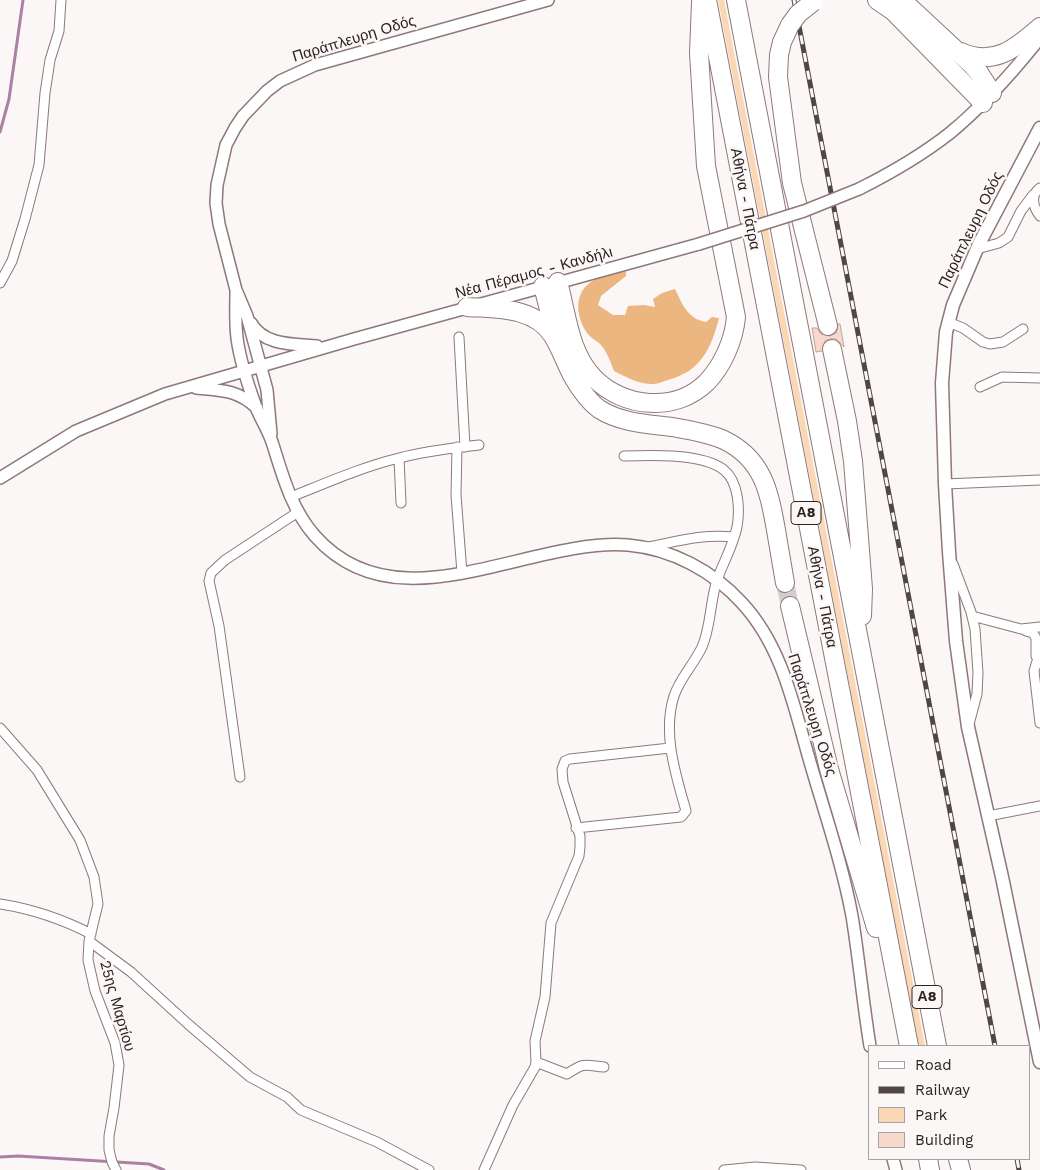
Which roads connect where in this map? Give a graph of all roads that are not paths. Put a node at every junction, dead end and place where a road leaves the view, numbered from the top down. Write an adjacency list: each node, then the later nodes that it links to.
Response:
1 (61, 0): 18 (street)
2 (548, 0): 20 (street, Παράπλευρη Οδός)
3 (701, 0): 19 (highway)
4 (707, 0): 70 (highway, Αθήνα - Πάτρα / Α8)
5 (736, 0): 57 (highway, Αθήνα - Πάτρα / Α8)
6 (877, 0): 12 (highway)
7 (902, 0): 11 (highway)
8 (816, 1): 24 (highway, bridge)
9 (1040, 27): 11 (highway)
10 (1040, 38): 12 (street, Νέα Πέραμος - Κανδήλι)
11 (952, 48): 12 (highway)
12 (988, 98): 19 (street, Νέα Πέραμος - Κανδήλι, bridge)
13 (1040, 128): 17 (main road, Παράπλευρη Οδός)
14 (1040, 188): 15 (street)
15 (1033, 195): 16 (street); 17 (street)
16 (1040, 216)
17 (977, 249): 23 (main road, Παράπλευρη Οδός)
18 (0, 284)
19 (551, 284): 21 (street, Νέα Πέραμος - Κανδήλι); 27 (highway)
20 (236, 290): 22 (street, Παράπλευρη Οδός); 31 (street, Παράπλευρη Οδός)
21 (467, 307): 27 (highway); 28 (street, Νέα Πέραμος - Κανδήλι)
22 (247, 316): 28 (street); 30 (street, Παράπλευρη Οδός)
23 (948, 322): 25 (street); 43 (main road, Παράπλευρη Οδός)
24 (828, 326)
25 (1023, 330)
26 (459, 338): 38 (street)
27 (558, 345): 52 (highway)
28 (324, 347): 30 (street, Νέα Πέραμος - Κανδήλι)
29 (832, 349): 57 (highway)
30 (260, 366): 31 (street, Νέα Πέραμος - Κανδήλι); 36 (street, Παράπλευρη Οδός)
31 (245, 370): 33 (street, Νέα Πέραμος - Κανδήλι); 35 (street, Παράπλευρη Οδός)
32 (1040, 378): 34 (street)
33 (189, 387): 35 (street); 41 (street, Νέα Πέραμος - Κανδήλι)
34 (980, 387)
35 (257, 408): 36 (street, Παράπλευρη Οδός)
36 (272, 440): 44 (street, Παράπλευρη Οδός)
37 (479, 446): 38 (street)
38 (461, 447): 40 (street); 50 (street)
39 (624, 456): 47 (street)
40 (399, 458): 44 (street); 45 (street)
41 (0, 478)
42 (1040, 480): 43 (street)
43 (945, 484): 49 (main road, Παράπλευρη Οδός)
44 (291, 497): 46 (street, Παράπλευρη Οδός)
45 (401, 503)
46 (298, 512): 50 (street, Παράπλευρη Οδός); 64 (street)
47 (734, 537): 48 (street); 51 (street)
48 (645, 548): 50 (street, Παράπλευρη Οδός); 51 (street, Παράπλευρη Οδός)
49 (949, 552): 54 (street); 61 (main road, Παράπλευρη Οδός)
50 (462, 573)
51 (718, 580): 63 (street); 71 (street, Παράπλευρη Οδός)
52 (785, 582)
53 (790, 606): 70 (highway)
54 (972, 616): 56 (street); 61 (street)
55 (1040, 627): 56 (street)
56 (1021, 629): 59 (street)
57 (861, 649): 73 (highway, Αθήνα - Πάτρα / Α8)
58 (1040, 652): 59 (street)
59 (1034, 671): 60 (street)
60 (1040, 723)
61 (968, 727): 66 (main road, Παράπλευρη Οδός)
62 (0, 728): 69 (street, 25ης Μαρτίου)
63 (670, 748): 67 (street); 67 (street)
64 (240, 777)
65 (1040, 806): 66 (street)
66 (988, 816): 75 (main road, Παράπλευρη Οδός)
67 (576, 828): 74 (street)
68 (0, 904): 69 (street)
69 (90, 937): 77 (street, 25ης Μαρτίου); 78 (street)
70 (905, 1027): 72 (highway, Αθήνα - Πάτρα / Α8)
71 (870, 1045)
72 (908, 1045)
73 (937, 1045)
74 (536, 1062): 76 (street); 79 (street)
75 (1040, 1062)
76 (604, 1067)
77 (116, 1170)
78 (429, 1170)
79 (484, 1170)
80 (724, 1170): 81 (street)
81 (801, 1170)

